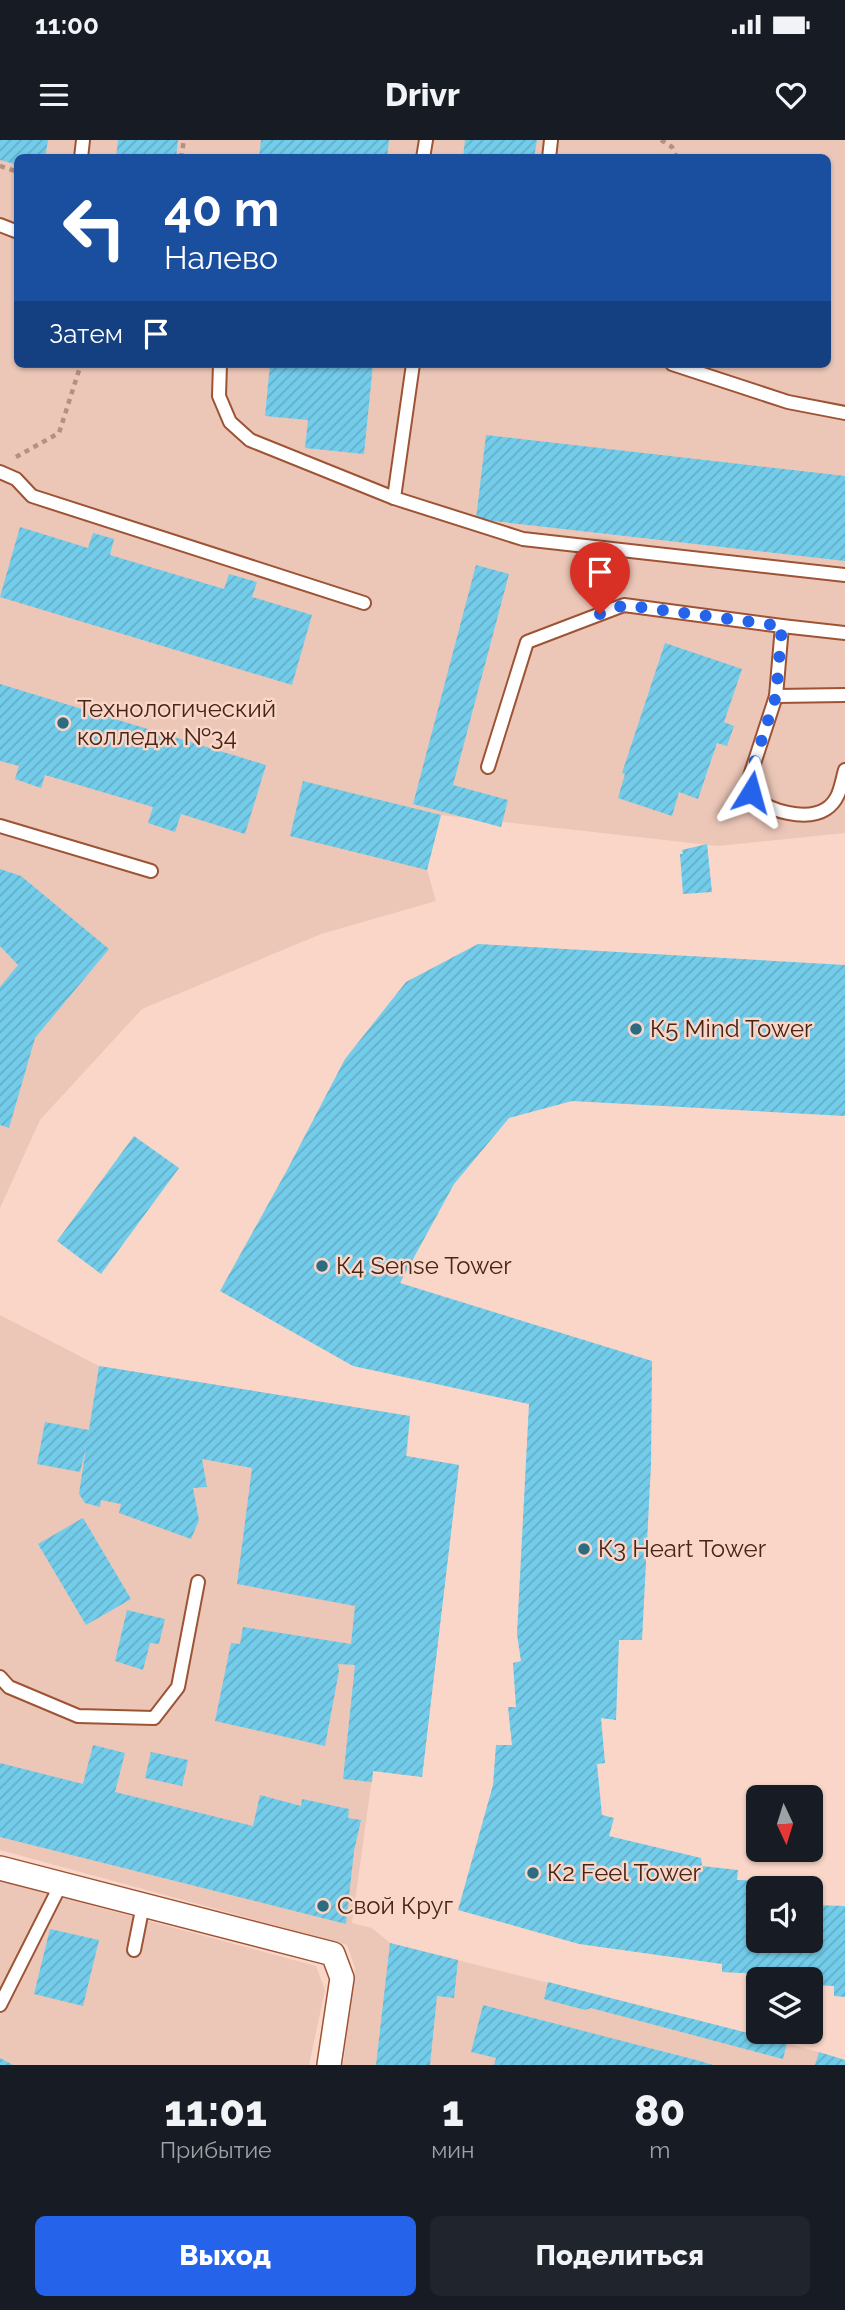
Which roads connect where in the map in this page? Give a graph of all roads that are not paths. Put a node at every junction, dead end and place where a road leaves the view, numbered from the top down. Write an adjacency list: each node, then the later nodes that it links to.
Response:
1 (220, 368): 6 (lane)
2 (412, 368): 6 (lane)
3 (683, 368): 4 (lane)
4 (845, 413)
5 (0, 472): 8 (lane)
6 (394, 498): 7 (lane)
7 (845, 575)
8 (364, 603)
9 (782, 626): 10 (lane); 12 (lane); 13 (lane)
10 (845, 633)
11 (845, 695): 12 (lane)
12 (776, 696): 14 (lane)
13 (488, 766)
14 (845, 769)
15 (0, 826): 16 (lane)
16 (151, 872)
17 (198, 1582): 18 (lane)
18 (0, 1677)
19 (0, 1868): 20 (street)
20 (61, 1884): 21 (street); 23 (lane)
21 (144, 1905): 22 (lane); 24 (street)
22 (134, 1950)
23 (0, 2005)
24 (329, 2065)

